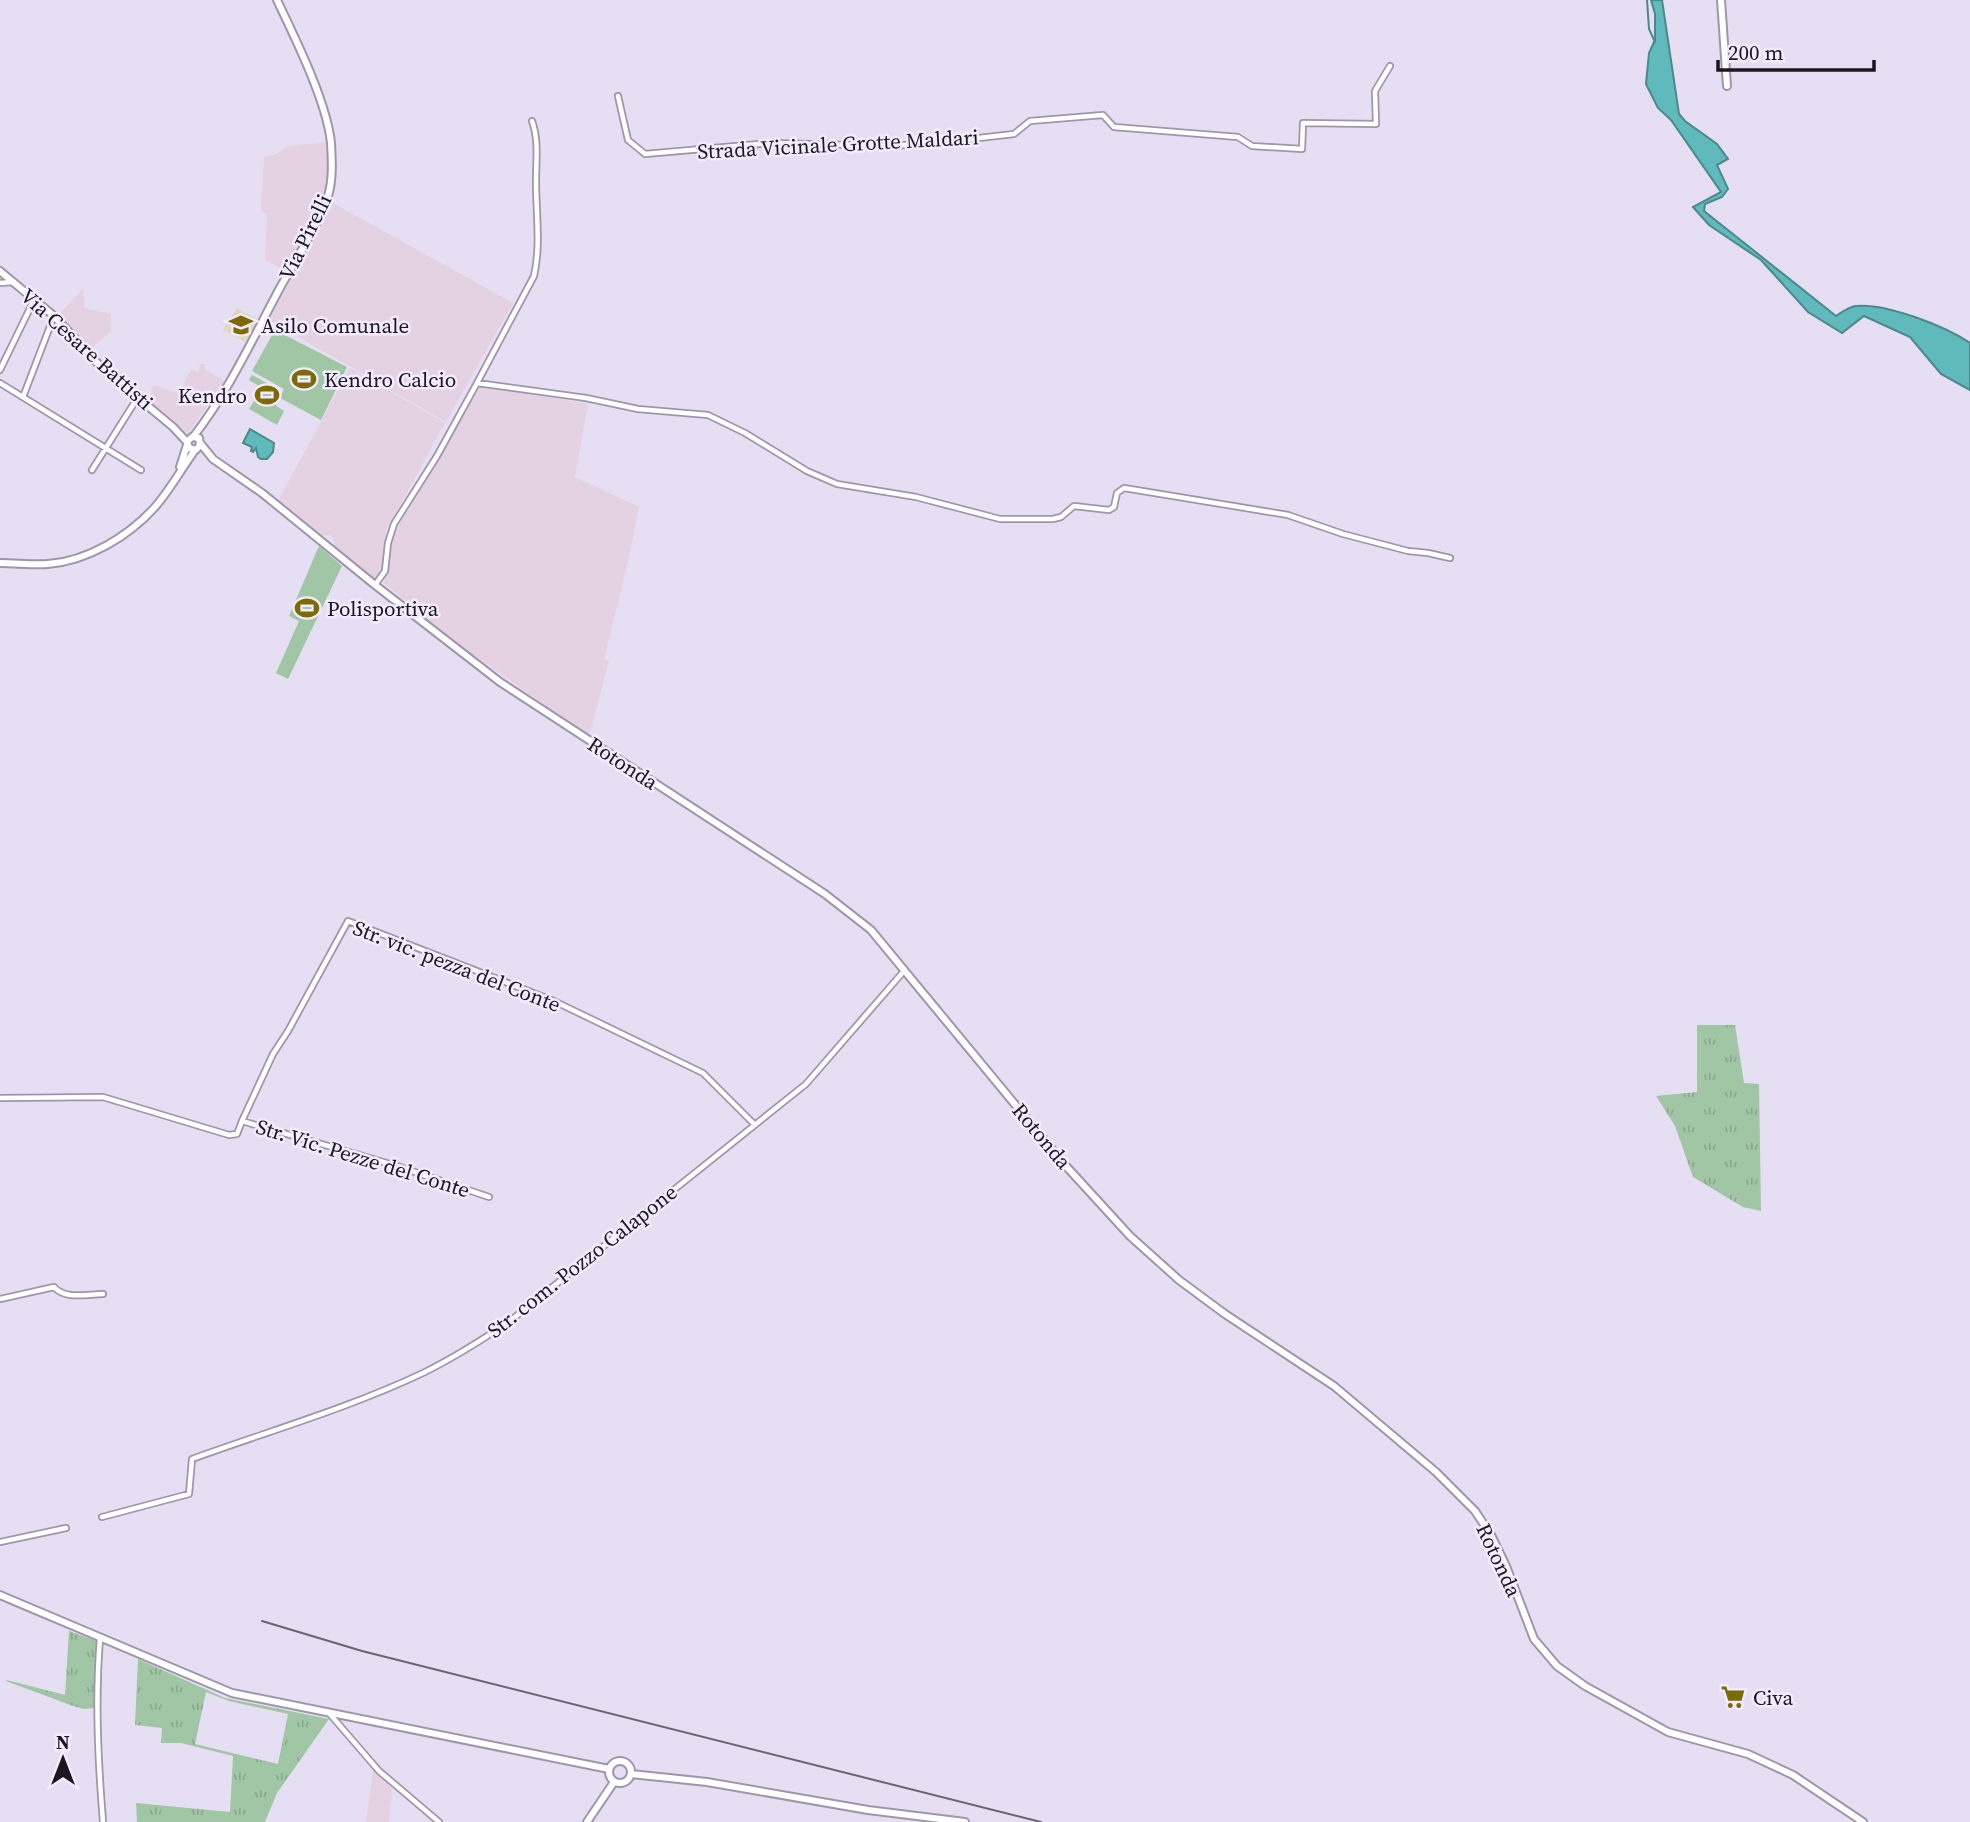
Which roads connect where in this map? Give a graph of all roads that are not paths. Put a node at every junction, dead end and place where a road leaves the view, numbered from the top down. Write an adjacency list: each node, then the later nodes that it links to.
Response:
1 (277, 0): 17 (main road, Via Pirelli)
2 (1721, 0): 4 (main road)
3 (1390, 66): 5 (street, Strada Vicinale Grotte Maldari)
4 (1727, 86)
5 (618, 96)
6 (532, 121): 14 (street)
7 (0, 271): 8 (main road, Via Cesare Battisti)
8 (14, 282): 9 (street); 10 (main road, Via Cesare Battisti)
9 (0, 283)
10 (34, 300): 11 (main road, Via Cesare Battisti); 12 (street)
11 (54, 316): 15 (street); 16 (main road, Via Cesare Battisti)
12 (0, 370)
13 (0, 383): 15 (street)
14 (477, 383): 24 (street); 26 (street)
15 (23, 397): 20 (street)
16 (138, 397): 18 (main road, Via Cesare Battisti); 20 (street)
17 (204, 423): 18 (main road, Via Pirelli); 19 (main road, Via Pirelli)
18 (190, 440): 19 (main road); 19 (main road); 23 (main road)
19 (198, 446): 23 (main road); 26 (main road, Rotonda)
20 (106, 447): 21 (street); 22 (street)
21 (92, 470)
22 (141, 470)
23 (178, 473): 25 (main road)
24 (1450, 558)
25 (0, 563)
26 (374, 585): 27 (main road, Rotonda)
27 (904, 971): 30 (street, Str. com. Pozzo Calapone); 47 (main road, Rotonda)
28 (0, 1098): 29 (street, Str. Vic. Pezze del Conte)
29 (243, 1122): 30 (street, Str. vic. pezza del Conte); 31 (street, Str. Vic. Pezze del Conte)
30 (755, 1125): 34 (street, Str. com. Pozzo Calapone)
31 (489, 1196)
32 (103, 1294): 33 (street)
33 (0, 1299)
34 (102, 1517)
35 (66, 1528): 36 (street)
36 (0, 1542)
37 (0, 1595): 38 (main road)
38 (100, 1638): 39 (main road); 43 (street)
39 (329, 1713): 40 (main road); 44 (street)
40 (609, 1769): 41 (main road); 42 (main road)
41 (631, 1774): 42 (main road); 46 (main road)
42 (614, 1782): 45 (main road)
43 (103, 1822)
44 (439, 1822)
45 (587, 1822)
46 (965, 1822)
47 (1863, 1822)

